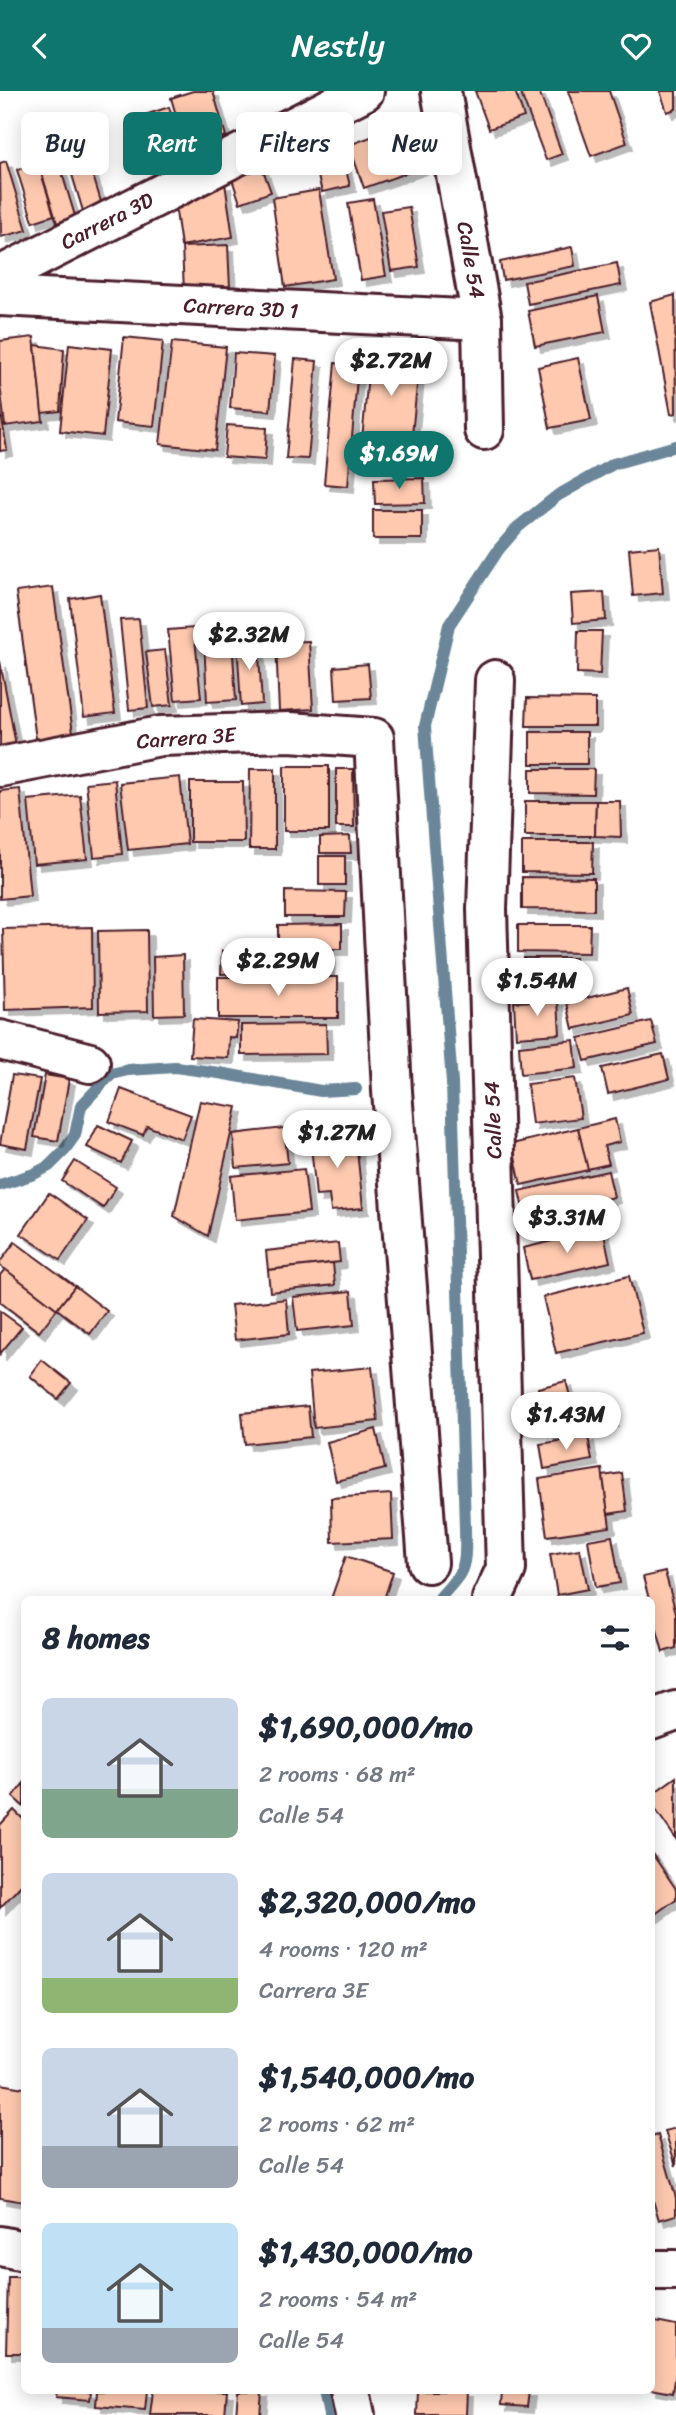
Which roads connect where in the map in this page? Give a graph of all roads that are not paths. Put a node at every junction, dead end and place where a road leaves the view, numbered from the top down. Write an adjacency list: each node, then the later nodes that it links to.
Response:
1 (365, 91): 3 (street, Carrera 3D)
2 (441, 91): 5 (street, Calle 54)
3 (0, 276)
4 (0, 296): 5 (street, Carrera 3D 1)
5 (482, 320): 6 (street, Calle 54)
6 (484, 430)
7 (495, 680): 12 (street, Calle 54)
8 (0, 767): 11 (street, Carrera 3E)
9 (0, 1039): 10 (street)
10 (90, 1063)
11 (428, 1563)
12 (505, 1589)
13 (676, 1710): 14 (street)
14 (655, 1718)
15 (0, 2246): 16 (street)
16 (21, 2250)
17 (655, 2270): 18 (street)
18 (676, 2270)
19 (351, 2394): 20 (street)
20 (355, 2415)

